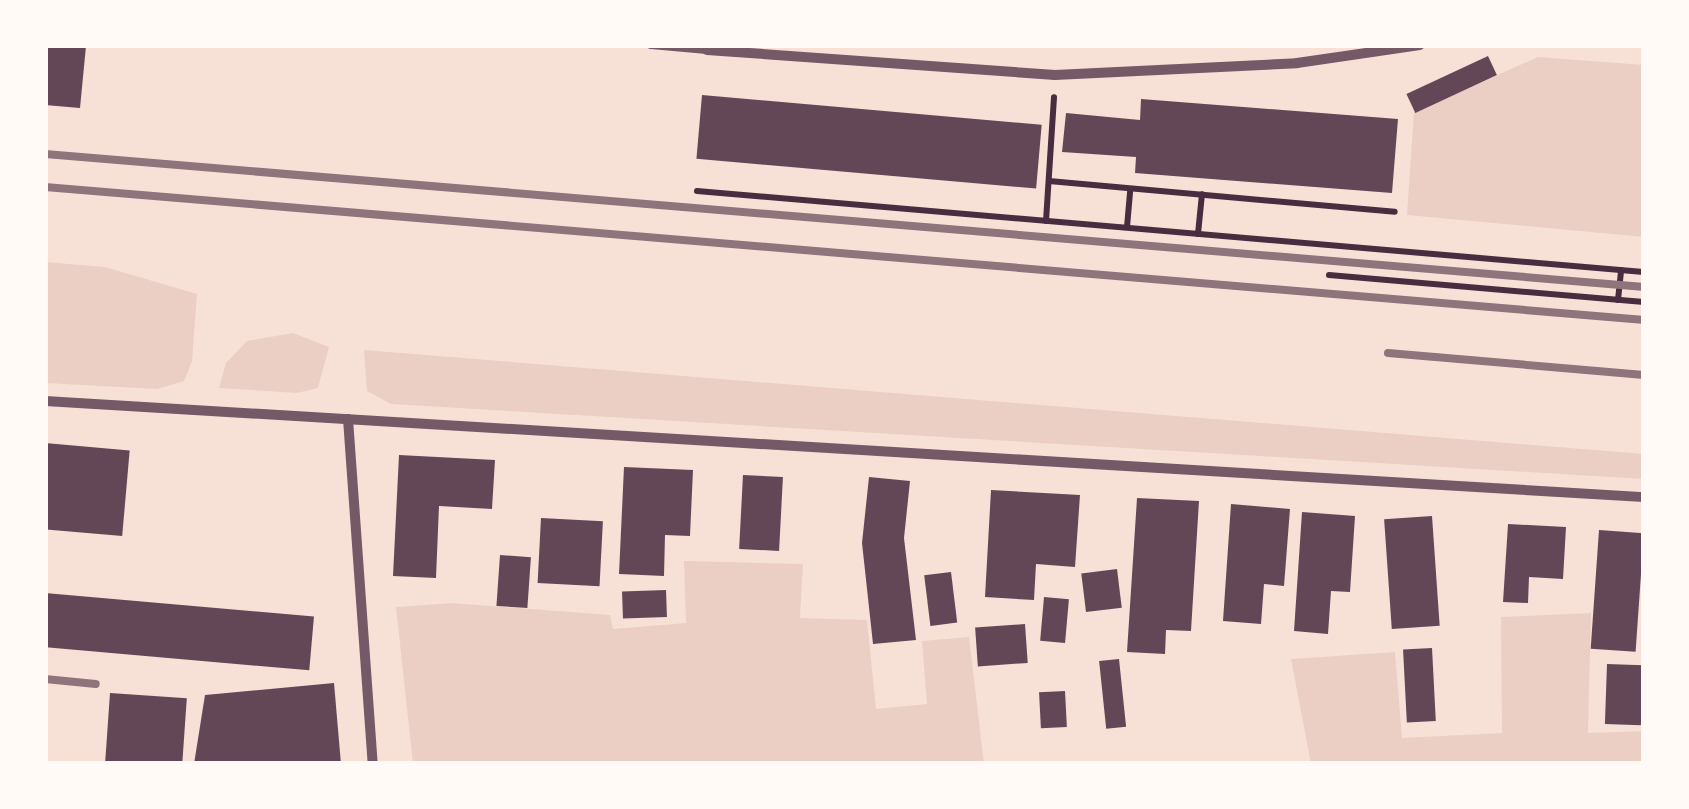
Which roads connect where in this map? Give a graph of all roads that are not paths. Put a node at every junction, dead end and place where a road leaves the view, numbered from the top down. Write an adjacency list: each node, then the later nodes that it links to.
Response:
1 (651, 45): 3 (lane)
2 (1420, 45): 3 (street)
3 (707, 50)
4 (45, 402): 5 (street)
5 (348, 419): 6 (street); 7 (street)
6 (1644, 498)
7 (374, 764)

